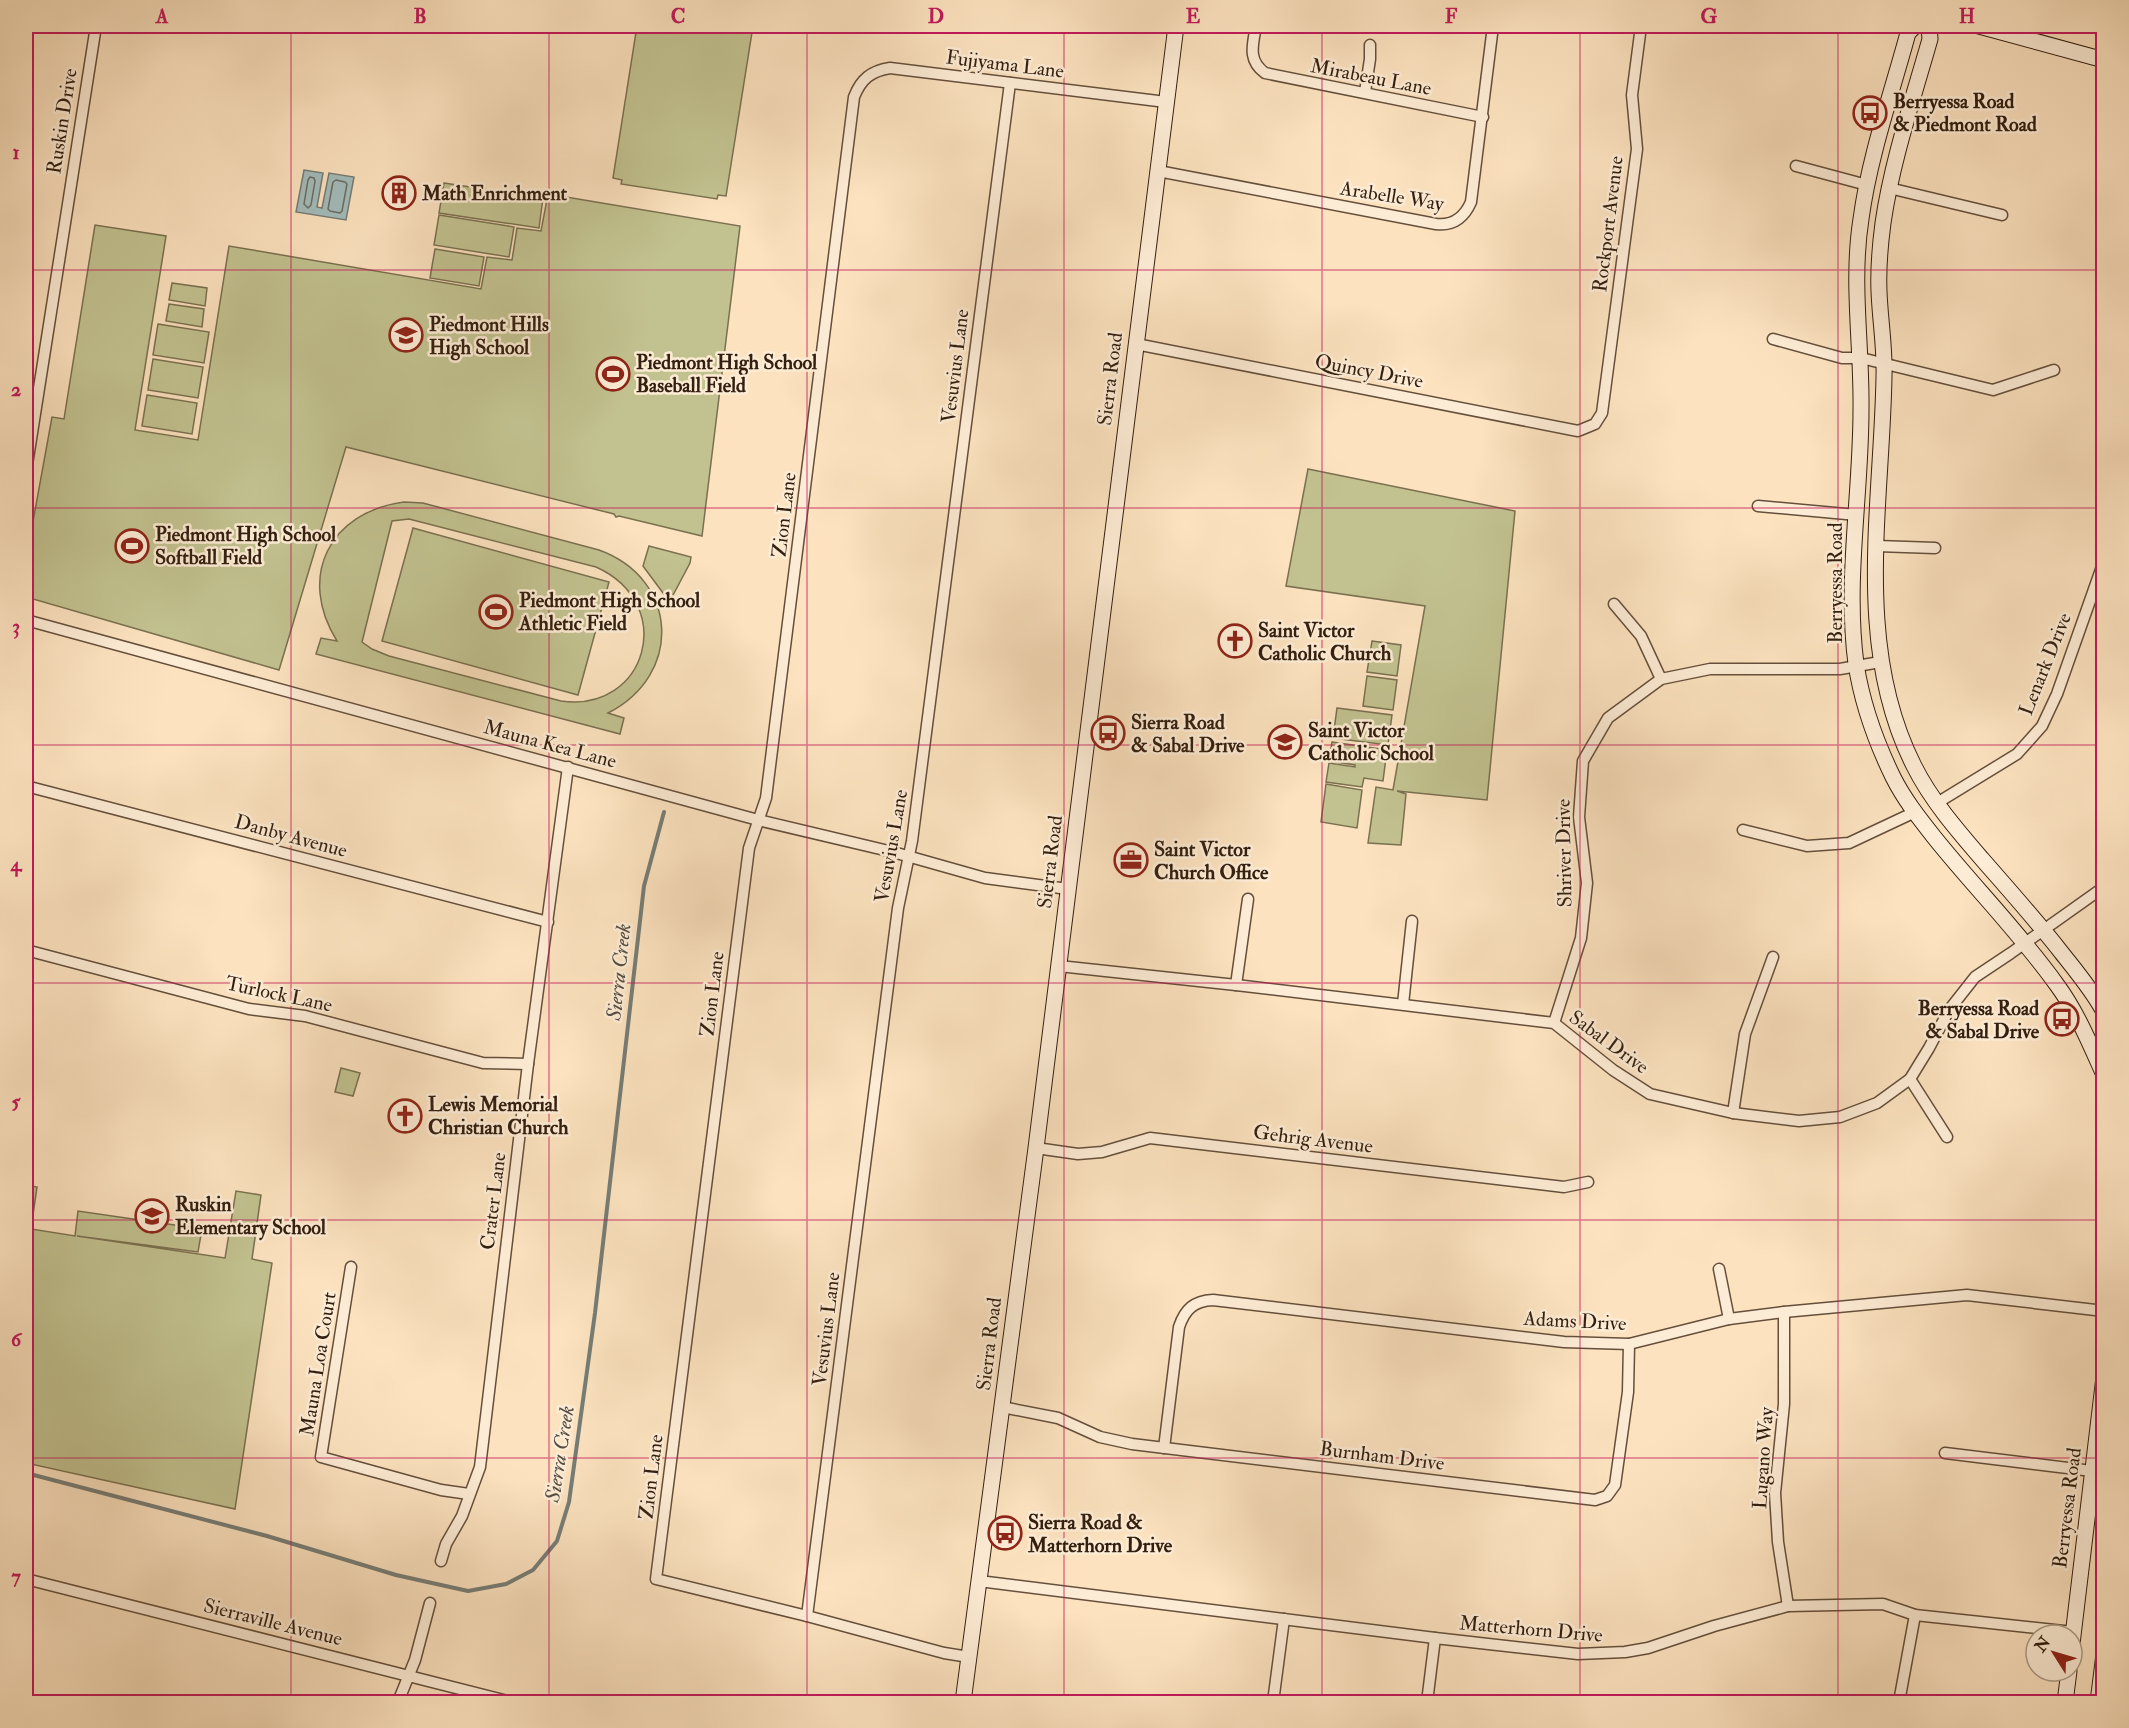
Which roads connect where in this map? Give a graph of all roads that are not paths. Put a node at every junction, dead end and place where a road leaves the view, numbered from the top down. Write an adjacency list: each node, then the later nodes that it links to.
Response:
1 (96, 26): 27 (street, Ruskin Drive)
2 (1176, 26): 14 (main road, Sierra Road)
3 (1256, 26): 12 (street, Mirabeau Lane)
4 (1493, 26): 15 (street, Arabelle Way)
5 (1641, 26): 26 (street, Rockport Avenue)
6 (1915, 26): 18 (main road, Berryessa Road)
7 (1929, 26): 19 (main road, Berryessa Road)
8 (1979, 26): 10 (main road)
9 (1370, 45): 12 (street)
10 (2103, 60)
11 (1010, 83): 13 (street, Fujiyama Lane); 14 (street, Fujiyama Lane); 44 (street, Vesuvius Lane)
12 (1365, 93): 15 (street, Mirabeau Lane)
13 (854, 98): 42 (street, Zion Lane)
14 (1166, 102): 17 (main road, Sierra Road)
15 (1483, 117): 17 (street, Arabelle Way)
16 (1796, 166): 18 (street)
17 (1158, 171): 22 (main road, Sierra Road)
18 (1867, 185): 23 (main road, Berryessa Road)
19 (1889, 188): 20 (street); 24 (main road, Berryessa Road)
20 (2002, 215)
21 (1773, 339): 23 (street)
22 (1136, 344): 26 (street, Quincy Drive); 46 (main road, Sierra Road)
23 (1861, 358): 24 (street); 29 (main road, Berryessa Road)
24 (1885, 363): 25 (street); 30 (main road, Berryessa Road)
25 (2054, 370)
26 (1595, 424)
27 (26, 471)
28 (1758, 506): 29 (street)
29 (1857, 515): 36 (main road, Berryessa Road)
30 (1877, 546): 31 (street); 35 (main road, Berryessa Road)
31 (1935, 548)
32 (2103, 561): 40 (street, Lenark Drive)
33 (1614, 604): 37 (street)
34 (26, 620): 38 (street, Mauna Kea Lane)
35 (1880, 662): 36 (street, Shriver Drive); 40 (main road, Berryessa Road)
36 (1857, 666): 37 (street, Shriver Drive); 41 (main road, Berryessa Road)
37 (1661, 679): 58 (street, Shriver Drive)
38 (567, 767): 42 (street, Mauna Kea Lane); 48 (street, Crater Lane)
39 (26, 786): 48 (street, Danby Avenue)
40 (1937, 803): 50 (main road, Berryessa Road)
41 (1915, 812): 43 (street); 51 (main road, Berryessa Road)
42 (758, 820): 44 (street, Mauna Kea Lane); 84 (street, Zion Lane)
43 (1743, 830)
44 (909, 857): 46 (street, Mauna Kea Lane); 84 (street, Vesuvius Lane)
45 (2103, 887): 50 (street, Sabal Drive)
46 (1068, 889): 54 (main road, Sierra Road)
47 (1248, 899): 55 (street)
48 (548, 921): 59 (street, Crater Lane)
49 (1412, 921): 56 (street)
50 (2043, 930): 51 (street, Sabal Drive); 57 (main road, Berryessa Road)
51 (2024, 943): 60 (main road, Berryessa Road); 61 (street, Sabal Drive)
52 (26, 950): 59 (street, Turlock Lane)
53 (1773, 957): 62 (street)
54 (1059, 966): 55 (street, Sabal Drive); 64 (main road, Sierra Road)
55 (1236, 985): 56 (street, Sabal Drive)
56 (1403, 1004): 58 (street, Sabal Drive)
57 (2103, 1012)
58 (1554, 1023): 62 (street, Sabal Drive)
59 (528, 1064): 77 (street, Crater Lane)
60 (2103, 1075)
61 (1910, 1079): 62 (street, Sabal Drive); 63 (street)
62 (1733, 1113)
63 (1947, 1137)
64 (1036, 1148): 65 (street, Gehrig Avenue); 73 (main road, Sierra Road)
65 (1588, 1182)
66 (351, 1267): 77 (street, Mauna Loa Court)
67 (1719, 1269): 70 (street)
68 (2103, 1311): 69 (street, Adams Drive)
69 (1784, 1312): 70 (street, Adams Drive); 82 (street, Lugano Way)
70 (1730, 1319): 71 (street, Adams Drive)
71 (1629, 1344): 74 (street, Adams Drive); 74 (street, Burnham Drive)
72 (2103, 1377): 76 (main road, Berryessa Road)
73 (1002, 1407): 74 (street, Burnham Drive); 80 (main road, Sierra Road)
74 (1164, 1448)
75 (1945, 1453): 76 (street)
76 (2092, 1471): 86 (main road, Berryessa Road)
77 (469, 1494): 78 (street, Crater Lane)
78 (441, 1561)
79 (26, 1579): 91 (street, Sierraville Avenue)
80 (979, 1581): 85 (street, Matterhorn Drive); 90 (main road, Sierra Road)
81 (430, 1603): 91 (street)
82 (1788, 1606): 83 (street, Matterhorn Drive); 88 (street, Matterhorn Drive)
83 (1915, 1615): 87 (street, Matterhorn Drive); 98 (street)
84 (807, 1616): 90 (street, Zion Lane)
85 (1284, 1619): 88 (street, Matterhorn Drive); 96 (street)
86 (2075, 1623)
87 (2024, 1631)
88 (1435, 1638): 97 (street)
89 (2103, 1654): 100 (main road)
90 (969, 1657): 95 (main road, Sierra Road)
91 (409, 1675): 93 (street); 94 (street, Sierraville Avenue)
92 (2067, 1683): 99 (main road)
93 (398, 1702)
94 (511, 1702)
95 (963, 1702)
96 (1273, 1702)
97 (1427, 1702)
98 (1899, 1702)
99 (2065, 1702)
100 (2098, 1702)

